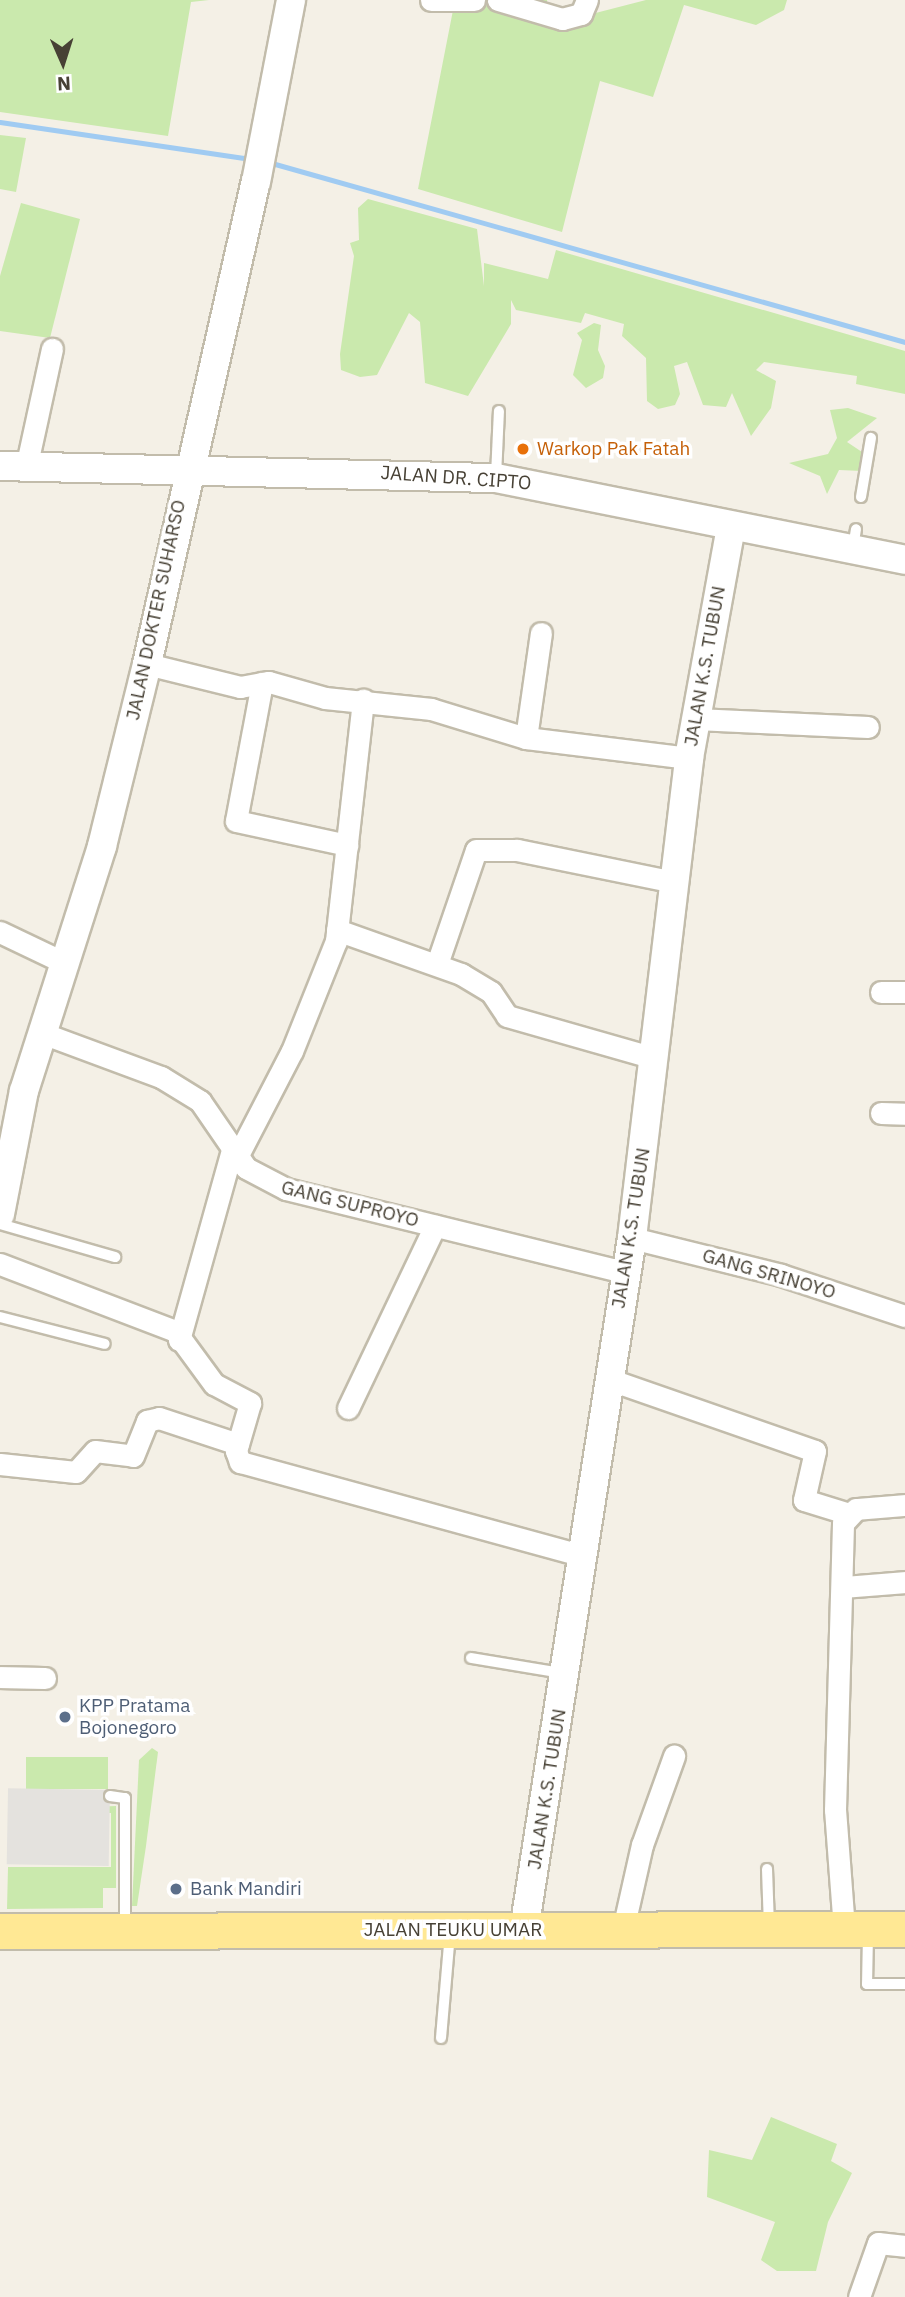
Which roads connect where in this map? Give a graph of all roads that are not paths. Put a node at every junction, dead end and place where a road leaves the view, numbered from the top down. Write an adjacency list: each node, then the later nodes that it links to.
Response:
1 (290, 0): 9 (street, JALAN DOKTER SUHARSO)
2 (431, 0): 3 (street)
3 (474, 0)
4 (498, 0): 5 (street)
5 (587, 0)
6 (52, 349): 10 (street)
7 (499, 411): 11 (lane)
8 (871, 438): 12 (lane)
9 (187, 466): 10 (street, JALAN DR. CIPTO); 11 (street, JALAN DR. CIPTO); 16 (street, JALAN DOKTER SUHARSO)
10 (13, 467)
11 (496, 478): 13 (street, JALAN DR. CIPTO)
12 (861, 497)
13 (731, 526): 14 (street, JALAN DR. CIPTO); 19 (street, JALAN K.S. TUBUN)
14 (905, 560)
15 (541, 633): 21 (street)
16 (147, 664): 17 (street); 27 (street, JALAN DOKTER SUHARSO)
17 (262, 683): 18 (street); 23 (street)
18 (363, 700): 21 (street); 23 (street)
19 (696, 719): 20 (street); 22 (street, JALAN K.S. TUBUN)
20 (868, 727)
21 (526, 738): 22 (street)
22 (689, 758): 24 (street, JALAN K.S. TUBUN)
23 (347, 845): 25 (street)
24 (674, 882): 28 (street); 32 (street, JALAN K.S. TUBUN)
25 (337, 930): 28 (street); 35 (street)
26 (0, 932): 27 (street)
27 (63, 962): 31 (street, JALAN DOKTER SUHARSO)
28 (437, 964): 32 (street)
29 (881, 992): 30 (street)
30 (905, 992)
31 (42, 1033): 35 (street, GANG SUPROYO); 36 (street, JALAN DOKTER SUHARSO)
32 (654, 1058): 39 (street, JALAN K.S. TUBUN)
33 (881, 1113): 34 (street)
34 (905, 1114)
35 (235, 1150): 38 (street, GANG SUPROYO); 45 (street)
36 (0, 1214)
37 (0, 1224): 40 (lane)
38 (435, 1226): 42 (street, GANG SUPROYO); 48 (street)
39 (632, 1238): 42 (street, JALAN K.S. TUBUN); 43 (street, GANG SRINOYO)
40 (115, 1257)
41 (0, 1264): 45 (street)
42 (624, 1272): 47 (street, JALAN K.S. TUBUN)
43 (905, 1316)
44 (0, 1317): 46 (lane)
45 (179, 1340): 49 (street)
46 (105, 1344)
47 (608, 1379): 52 (street); 53 (street, JALAN K.S. TUBUN)
48 (348, 1408)
49 (238, 1444): 50 (street); 53 (street)
50 (0, 1465)
51 (905, 1505): 52 (street)
52 (846, 1513): 55 (street)
53 (581, 1555): 57 (street, JALAN K.S. TUBUN)
54 (905, 1582): 55 (street)
55 (843, 1587): 65 (street)
56 (471, 1658): 57 (lane)
57 (565, 1674): 67 (street, JALAN K.S. TUBUN)
58 (0, 1677): 59 (street)
59 (45, 1678)
60 (674, 1756): 63 (street)
61 (110, 1796): 69 (lane)
62 (767, 1869): 64 (lane)
63 (623, 1929): 64 (main road, JALAN TEUKU UMAR); 67 (main road, JALAN TEUKU UMAR)
64 (769, 1929): 65 (main road, JALAN TEUKU UMAR)
65 (856, 1929): 66 (main road, JALAN TEUKU UMAR); 71 (lane)
66 (905, 1929)
67 (524, 1930): 70 (main road, JALAN TEUKU UMAR)
68 (0, 1931): 69 (main road, JALAN TEUKU UMAR)
69 (125, 1931): 70 (main road, JALAN TEUKU UMAR)
70 (450, 1931): 72 (lane)
71 (905, 1984)
72 (441, 2038)
73 (905, 2246): 74 (street)
74 (859, 2297)

